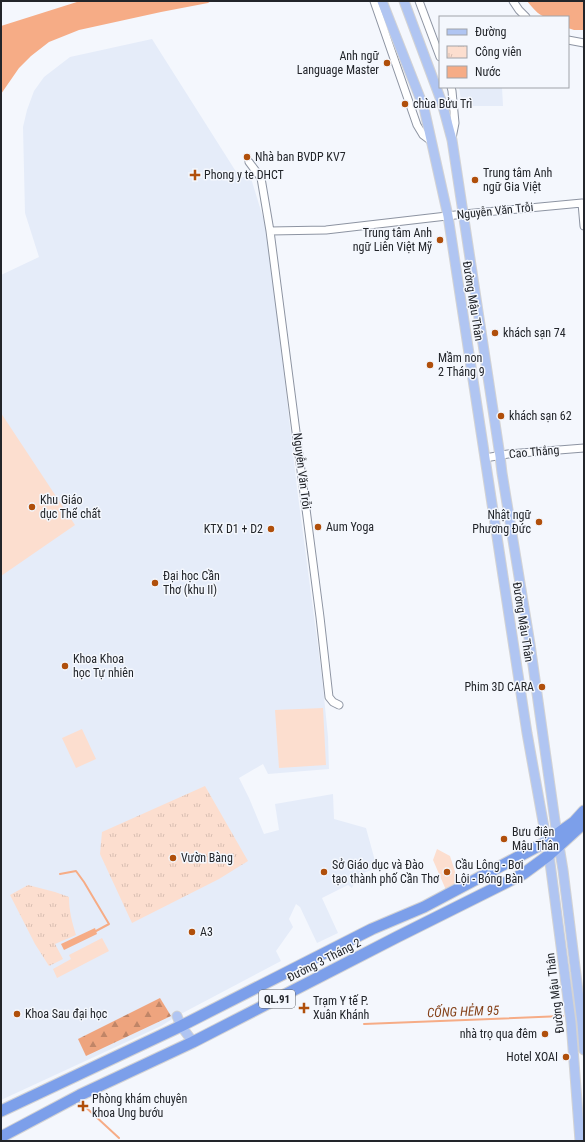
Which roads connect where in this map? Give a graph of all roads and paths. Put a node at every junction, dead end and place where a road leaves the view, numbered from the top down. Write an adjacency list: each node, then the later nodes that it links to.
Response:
1 (374, 1): 12 (street)
2 (382, 1): 12 (main road, Đường Mậu Thân)
3 (404, 1): 11 (main road, Đường Mậu Thân)
4 (419, 1): 9 (street)
5 (514, 1): 6 (street)
6 (525, 16)
7 (569, 40): 8 (street)
8 (584, 43)
9 (439, 54)
10 (451, 88): 11 (street)
11 (452, 140): 14 (main road, Đường Mậu Thân)
12 (431, 141): 15 (main road, Đường Mậu Thân)
13 (249, 162): 17 (street, Nguyễn Văn Trỗi)
14 (464, 214): 15 (street, Nguyễn Văn Trỗi); 16 (street, Nguyễn Văn Trỗi); 19 (main road, Đường Mậu Thân)
15 (448, 216): 17 (street, Nguyễn Văn Trỗi); 20 (main road, Đường Mậu Thân)
16 (584, 226)
17 (270, 231): 23 (street, Nguyễn Văn Trỗi)
18 (584, 448): 19 (street, Cao Thắng)
19 (500, 456): 20 (street, Cao Thắng); 21 (main road, Đường Mậu Thân)
20 (485, 458): 22 (main road, Đường Mậu Thân)
21 (530, 644): 22 (main road); 26 (main road, Đường Mậu Thân)
22 (514, 645): 27 (main road, Đường Mậu Thân)
23 (340, 705)
24 (584, 811): 26 (highway, QL.91)
25 (584, 823): 26 (highway, QL.91)
26 (558, 840): 27 (highway, QL.91); 28 (highway, QL.91); 31 (main road, Đường Mậu Thân)
27 (546, 842): 28 (main road, Đường Mậu Thân); 29 (highway, Đường 3 Tháng 2 / QL.91)
28 (549, 855): 30 (main road, Đường Mậu Thân); 32 (highway, Đường 3 Tháng 2 / QL.91)
29 (179, 1021): 32 (main road); 34 (highway, Đường 3 Tháng 2 / QL.91)
30 (571, 1022): 31 (main road); 36 (main road, Đường Mậu Thân)
31 (582, 1023): 33 (main road, Đường Mậu Thân)
32 (193, 1042): 35 (highway, Đường 3 Tháng 2 / QL.91)
33 (584, 1050)
34 (1, 1111)
35 (1, 1137)
36 (580, 1141)

